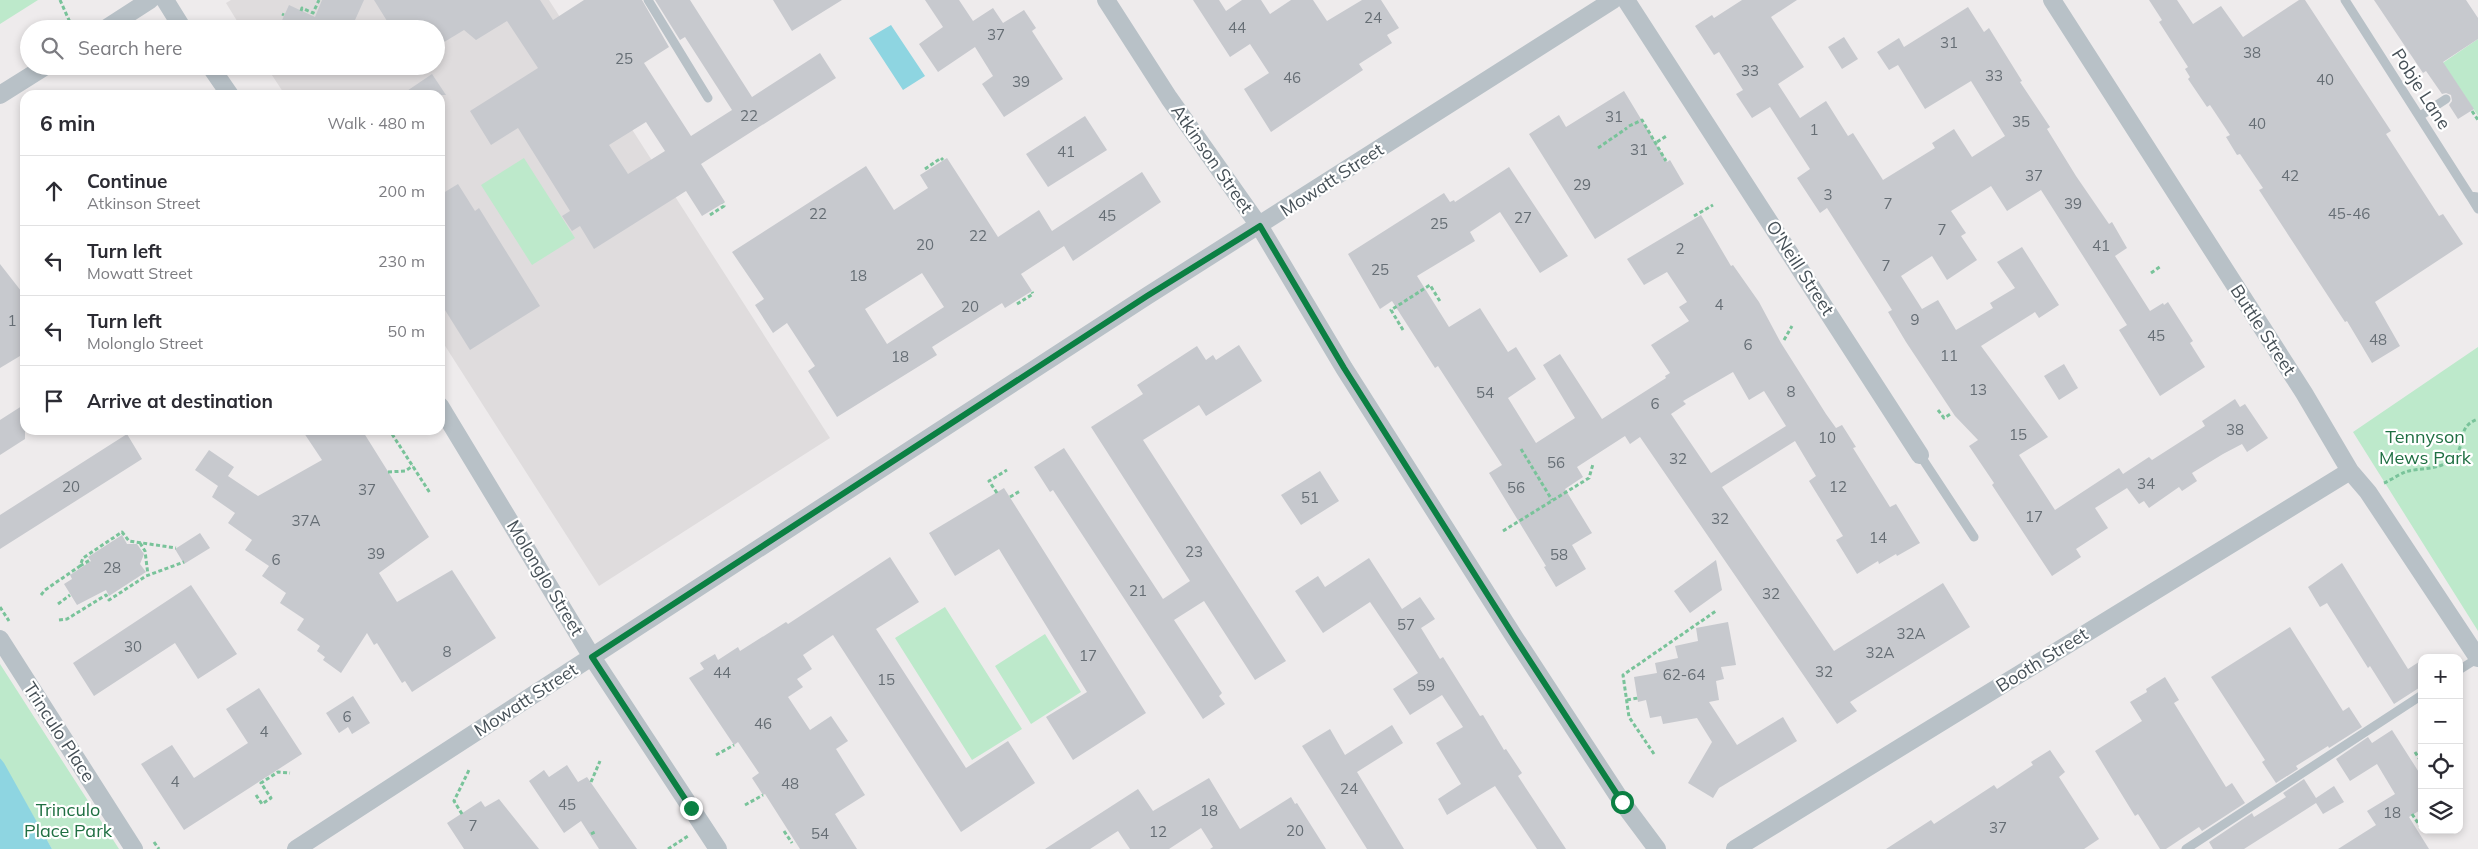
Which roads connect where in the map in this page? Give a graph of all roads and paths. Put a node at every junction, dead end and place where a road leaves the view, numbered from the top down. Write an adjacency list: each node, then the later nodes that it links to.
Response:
1 (60, 0): 12 (path)
2 (150, 0): 13 (street)
3 (164, 0): 14 (street)
4 (319, 0): 11 (path)
5 (648, 0): 19 (lane)
6 (1106, 0): 36 (street, Atkinson Street)
7 (1613, 0): 36 (street, Mowatt Street)
8 (1626, 0): 51 (street, O'Neill Street)
9 (2052, 0): 55 (street, Buttle Street)
10 (2346, 0): 22 (lane, Pobje Lane)
11 (301, 11)
12 (69, 20)
13 (119, 20)
14 (177, 20)
15 (32, 75): 18 (street)
16 (216, 75): 17 (street)
17 (227, 90)
18 (0, 95)
19 (708, 98)
20 (2446, 99): 22 (lane)
21 (2472, 110): 23 (path)
22 (2420, 116): 30 (lane, Pobje Lane)
23 (2478, 120)
24 (1668, 135): 25 (path)
25 (1656, 142): 26 (path); 28 (path)
26 (1598, 148)
27 (943, 160): 29 (path)
28 (1666, 161)
29 (925, 169)
30 (2474, 196): 33 (lane, Pobje Lane)
31 (723, 203): 34 (path)
32 (1712, 205): 35 (path)
33 (2478, 208)
34 (710, 215)
35 (1694, 216)
36 (1260, 226): 77 (street, Mowatt Street); 103 (street, Atkinson Street)
37 (2161, 266): 38 (path)
38 (2151, 273)
39 (1032, 292): 41 (path)
40 (1441, 302): 43 (path)
41 (1017, 304)
42 (1792, 326): 44 (path)
43 (1404, 330)
44 (1784, 340)
45 (1938, 410): 46 (path)
46 (1952, 413)
47 (445, 414): 77 (street, Molonglo Street)
48 (2478, 419): 58 (path)
49 (393, 435): 53 (path)
50 (1521, 449): 62 (path)
51 (1920, 455): 64 (lane, O'Neill Street)
52 (1594, 464): 62 (path)
53 (412, 466): 56 (path); 59 (path)
54 (1007, 470): 60 (path)
55 (2350, 471): 58 (street, Buttle Street); 104 (street, Booth Street)
56 (388, 472)
57 (1020, 491): 61 (path)
58 (2368, 492): 78 (street, Buttle Street)
59 (430, 493)
60 (997, 493)
61 (1010, 497)
62 (1552, 500): 63 (path)
63 (1503, 531)
64 (1974, 537)
65 (140, 543): 66 (path); 69 (path); 70 (path)
66 (176, 548)
67 (90, 560): 69 (path)
68 (184, 562): 70 (path)
69 (80, 566): 71 (path)
70 (148, 575): 75 (path)
71 (41, 595)
72 (70, 595): 73 (path)
73 (58, 604)
74 (1716, 611): 82 (path)
75 (59, 620)
76 (0, 639): 100 (street, Trinculo Place)
77 (592, 657): 101 (street, Mowatt Street); 102 (street, Molonglo Street)
78 (2478, 658): 79 (lane)
79 (2463, 667)
80 (1638, 698): 82 (path)
81 (2418, 698): 105 (lane)
82 (1627, 700): 85 (path)
83 (734, 745): 86 (path)
84 (2415, 752): 87 (path)
85 (1654, 754)
86 (716, 755)
87 (2418, 757)
88 (600, 761): 91 (path)
89 (469, 770): 95 (path)
90 (290, 773): 92 (path)
91 (591, 782)
92 (256, 795)
93 (763, 795): 94 (path)
94 (745, 805)
95 (462, 814)
96 (2412, 814): 97 (path)
97 (2418, 823)
98 (784, 831): 99 (path)
99 (792, 843)
100 (134, 849)
101 (296, 849)
102 (718, 849)
103 (1657, 849)
104 (1735, 849)
105 (2186, 849)

